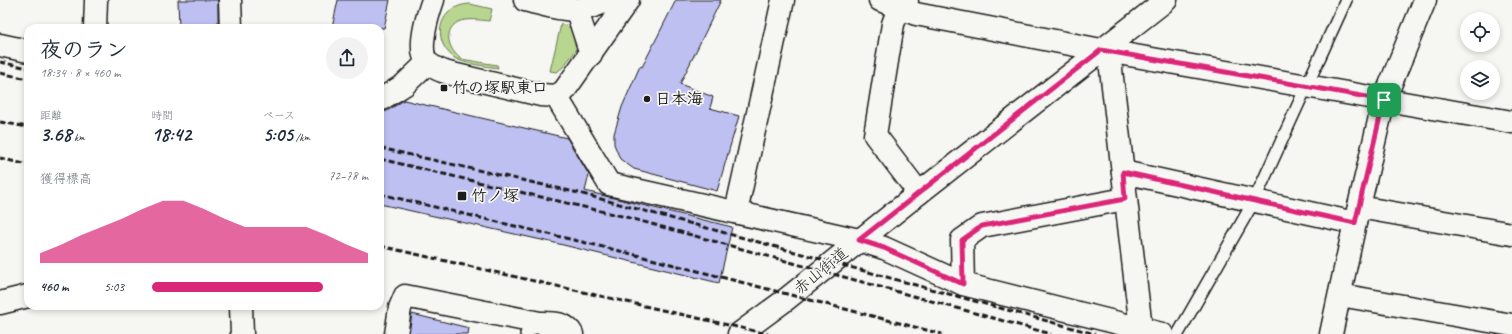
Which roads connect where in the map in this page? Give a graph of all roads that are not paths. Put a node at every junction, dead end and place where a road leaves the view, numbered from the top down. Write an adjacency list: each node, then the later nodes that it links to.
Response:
1 (96, 0): 13 (street)
2 (230, 0): 14 (street)
3 (433, 0): 19 (street)
4 (525, 0): 12 (street)
5 (607, 0): 12 (street)
6 (628, 0): 18 (street)
7 (783, 0): 29 (street)
8 (1166, 0): 17 (street, 赤山街道)
9 (1346, 0): 20 (lane)
10 (1425, 0): 23 (street)
11 (895, 3): 17 (street); 26 (street)
12 (577, 11): 18 (street)
13 (95, 24)
14 (231, 24)
15 (0, 45): 16 (street)
16 (24, 50)
17 (1105, 51): 20 (street); 25 (street); 26 (street, 赤山街道)
18 (591, 54): 21 (street)
19 (427, 63): 21 (street); 22 (street)
20 (1307, 86): 23 (street); 28 (lane)
21 (556, 96): 29 (street)
22 (384, 98)
23 (1384, 100): 24 (street); 30 (street)
24 (1511, 118)
25 (1123, 172): 27 (street); 28 (street)
26 (918, 193): 32 (street, 赤山街道)
27 (1125, 199): 33 (street); 40 (street)
28 (1254, 201): 30 (street); 46 (lane)
29 (736, 212): 32 (street)
30 (1357, 215): 31 (street); 34 (street)
31 (1512, 234)
32 (859, 240): 33 (street); 44 (street, 赤山街道)
33 (963, 284): 40 (street)
34 (1340, 295): 38 (street); 47 (street)
35 (24, 297): 36 (street)
36 (0, 303)
37 (241, 310): 41 (street)
38 (1512, 325)
39 (533, 328): 42 (street); 43 (street)
40 (1141, 329): 45 (street)
41 (242, 334)
42 (396, 334)
43 (572, 334)
44 (739, 334)
45 (1162, 334)
46 (1178, 334)
47 (1331, 334)

